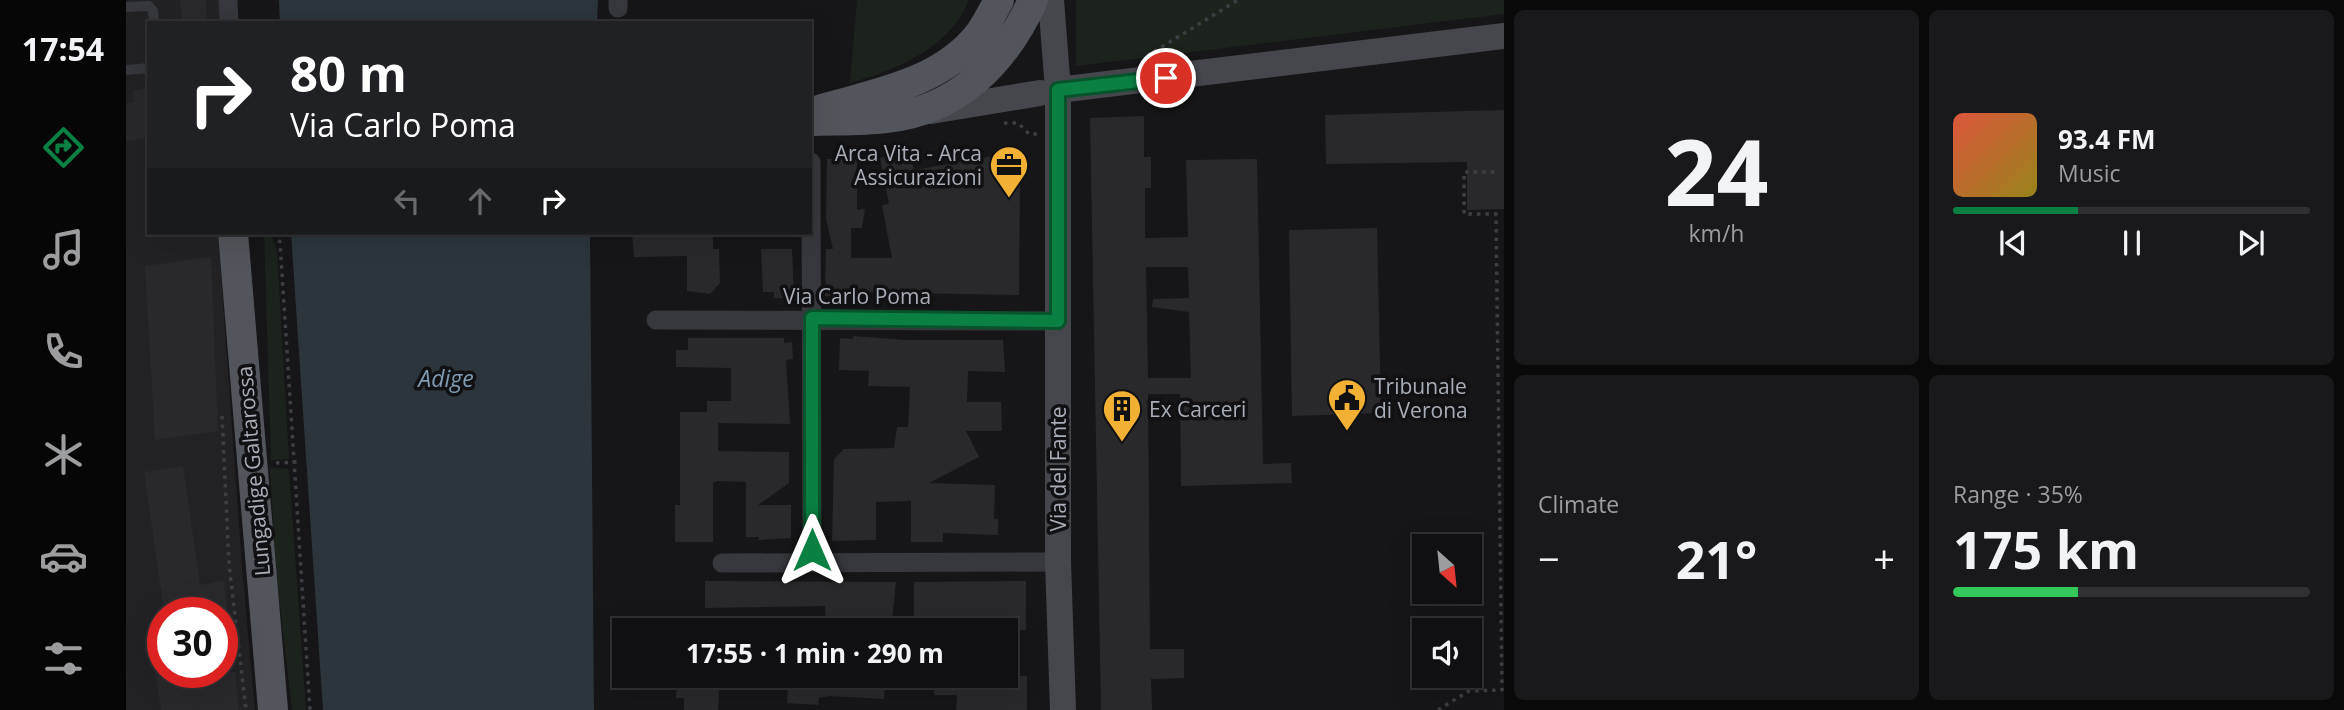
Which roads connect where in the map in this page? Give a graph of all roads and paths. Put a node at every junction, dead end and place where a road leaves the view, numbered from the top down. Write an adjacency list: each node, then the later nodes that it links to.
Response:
1 (228, 0): 9 (street)
2 (999, 0): 15 (main road)
3 (1012, 0): 16 (street)
4 (1035, 0): 14 (street); 16 (main road)
5 (1051, 0): 14 (street)
6 (1238, 0): 11 (path)
7 (126, 6): 8 (lane)
8 (154, 21)
9 (229, 21)
10 (1504, 36): 14 (street)
11 (1143, 63)
12 (147, 68): 13 (lane)
13 (126, 70)
14 (1059, 96): 16 (street); 24 (street, Via del Fante)
15 (812, 111)
16 (888, 118): 17 (main road)
17 (812, 121)
18 (1496, 172): 33 (path)
19 (233, 235): 30 (main road, Lungadige Galtarossa)
20 (275, 235): 31 (path)
21 (811, 235): 22 (street)
22 (812, 318): 23 (street, Via Carlo Poma); 24 (street, Via Carlo Poma); 28 (street)
23 (656, 320)
24 (1058, 321): 26 (street, Via del Fante)
25 (225, 465): 29 (path)
26 (1058, 562): 28 (street); 32 (street, Via del Fante)
27 (722, 563): 28 (street)
28 (812, 563)
29 (246, 710)
30 (273, 710)
31 (310, 710)
32 (1063, 710)
33 (1437, 710)

